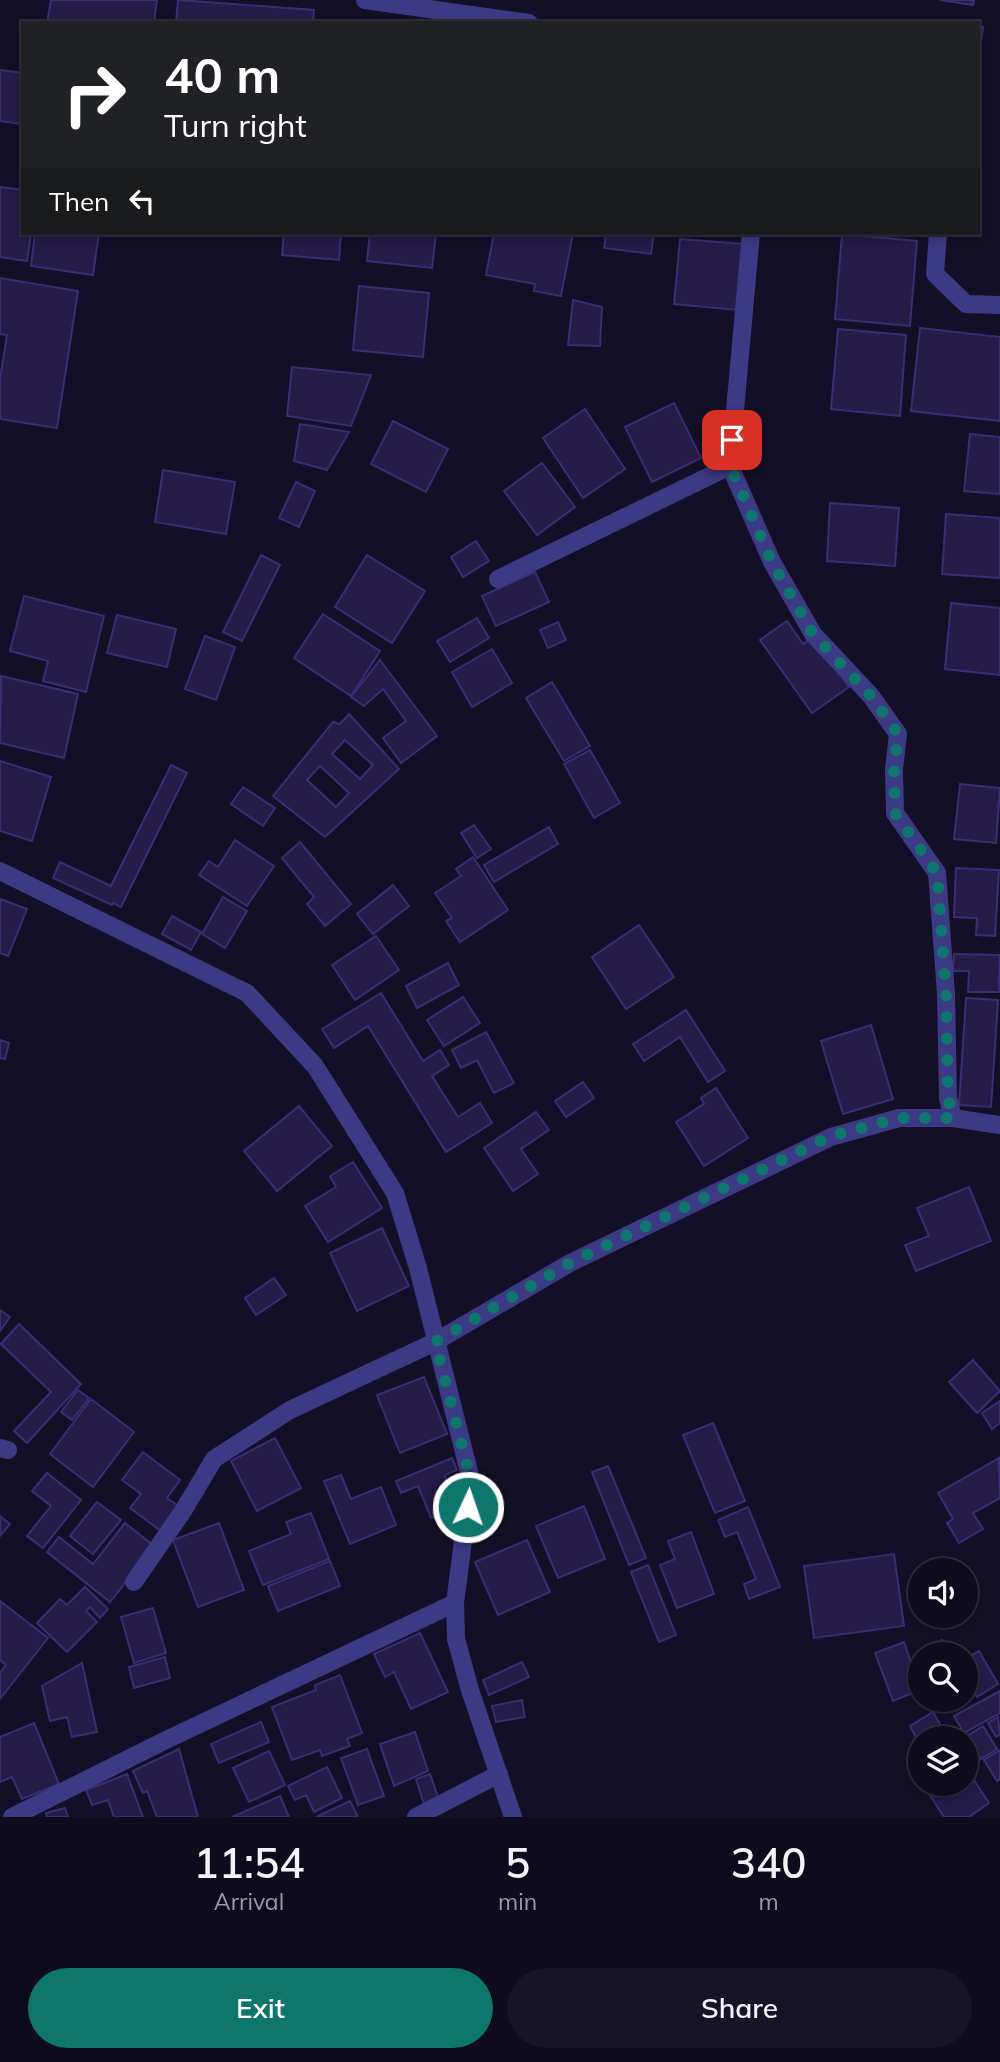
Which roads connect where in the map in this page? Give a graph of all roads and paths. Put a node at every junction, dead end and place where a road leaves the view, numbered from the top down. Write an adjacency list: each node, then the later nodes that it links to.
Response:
1 (365, 0): 2 (street)
2 (515, 21)
3 (751, 235): 6 (street)
4 (938, 235): 5 (street)
5 (1000, 305)
6 (730, 466): 7 (street); 9 (street)
7 (498, 579)
8 (0, 871): 11 (street)
9 (953, 1118): 10 (street); 11 (street)
10 (1000, 1125)
11 (435, 1342): 12 (street); 13 (street)
12 (134, 1582)
13 (455, 1603): 14 (street); 15 (street)
14 (499, 1774): 16 (street); 17 (street)
15 (12, 1817)
16 (416, 1817)
17 (513, 1817)

